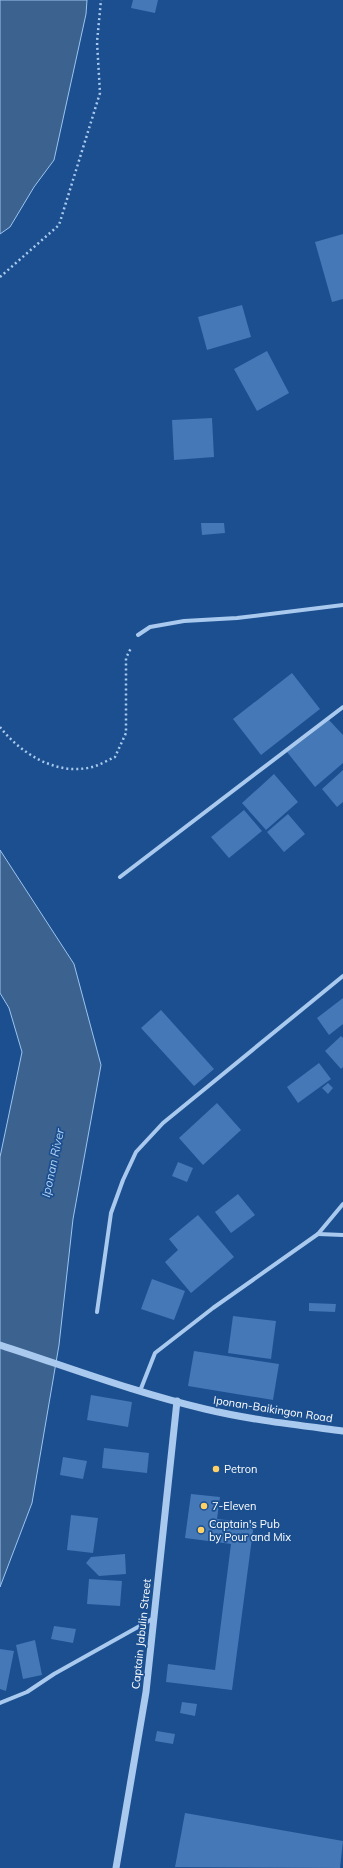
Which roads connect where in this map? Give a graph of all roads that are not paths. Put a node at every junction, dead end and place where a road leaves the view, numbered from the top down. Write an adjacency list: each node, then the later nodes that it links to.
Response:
1 (343, 605): 2 (street)
2 (138, 635)
3 (343, 707): 4 (street)
4 (120, 877)
5 (343, 976): 9 (street)
6 (343, 1204): 7 (street)
7 (318, 1234): 8 (street); 11 (street)
8 (343, 1235)
9 (97, 1312)
10 (0, 1345): 11 (street, Iponan-Baikingon Road)
11 (140, 1391): 12 (street, Iponan-Baikingon Road)
12 (177, 1402): 13 (street, Iponan-Baikingon Road); 14 (street, Captain Jabulin Street)
13 (343, 1431)
14 (154, 1618): 15 (street); 16 (street, Captain Jabulin Street)
15 (0, 1703)
16 (116, 1868)

